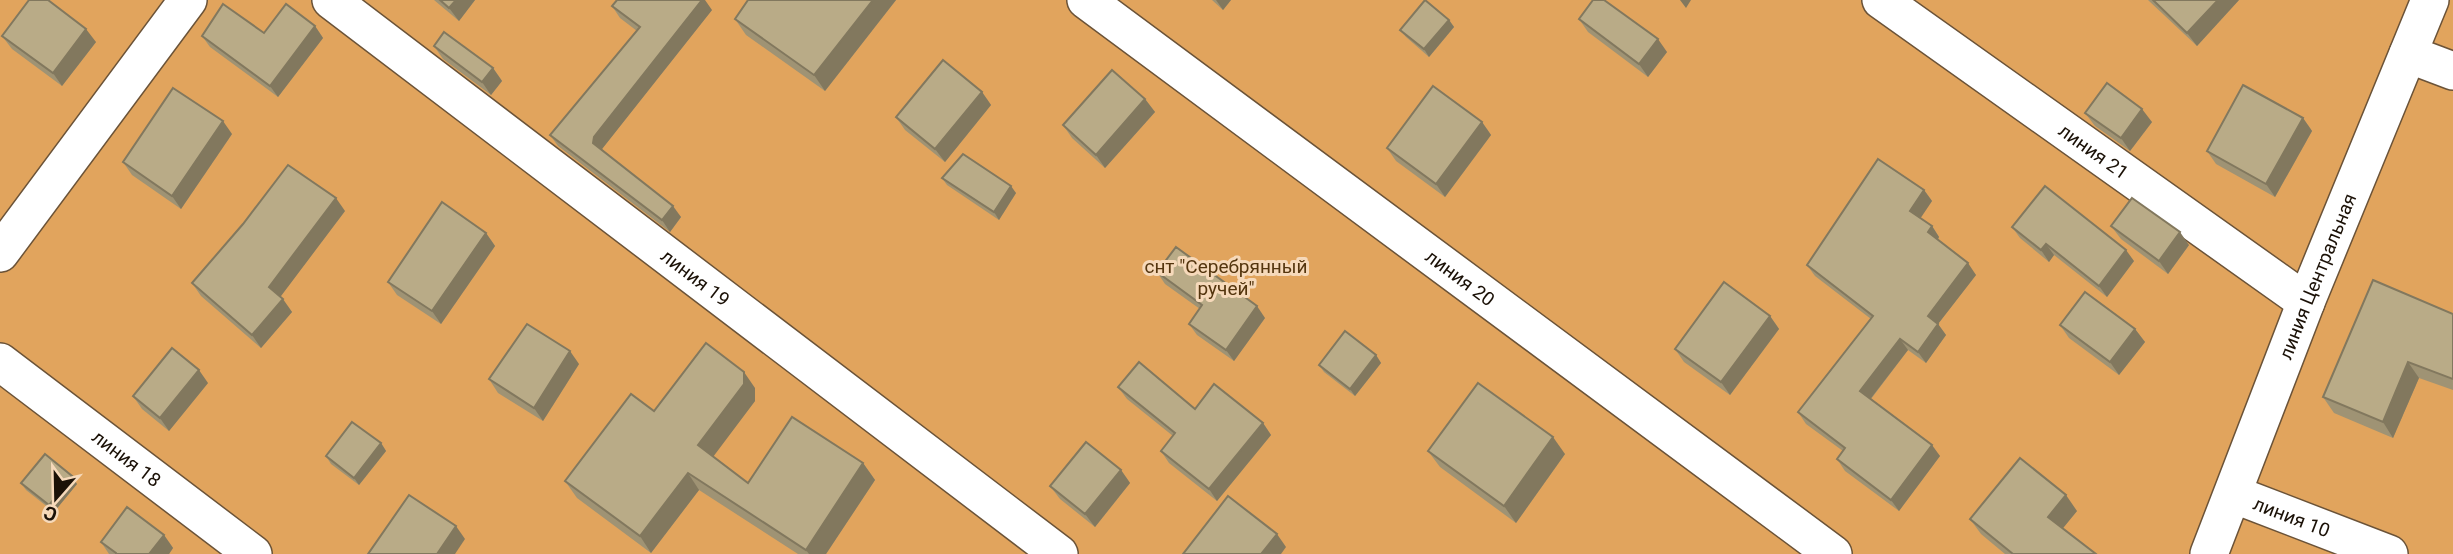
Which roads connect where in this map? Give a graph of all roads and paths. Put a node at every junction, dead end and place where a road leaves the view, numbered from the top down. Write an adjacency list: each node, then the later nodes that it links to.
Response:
1 (188, 0): 8 (street)
2 (331, 0): 13 (street, линия 19)
3 (1086, 0): 14 (street, линия 20)
4 (1881, 0): 9 (street, линия 21)
5 (2430, 0): 6 (street, линия Центральная)
6 (2408, 54): 7 (street); 9 (street, линия Центральная)
7 (2453, 71)
8 (0, 253)
9 (2306, 302): 11 (street, линия Центральная)
10 (0, 362): 12 (street, линия 18)
11 (2233, 494): 15 (street, линия Центральная); 16 (street, линия 10)
12 (253, 554)
13 (1059, 554)
14 (1833, 554)
15 (2209, 554)
16 (2389, 554)

